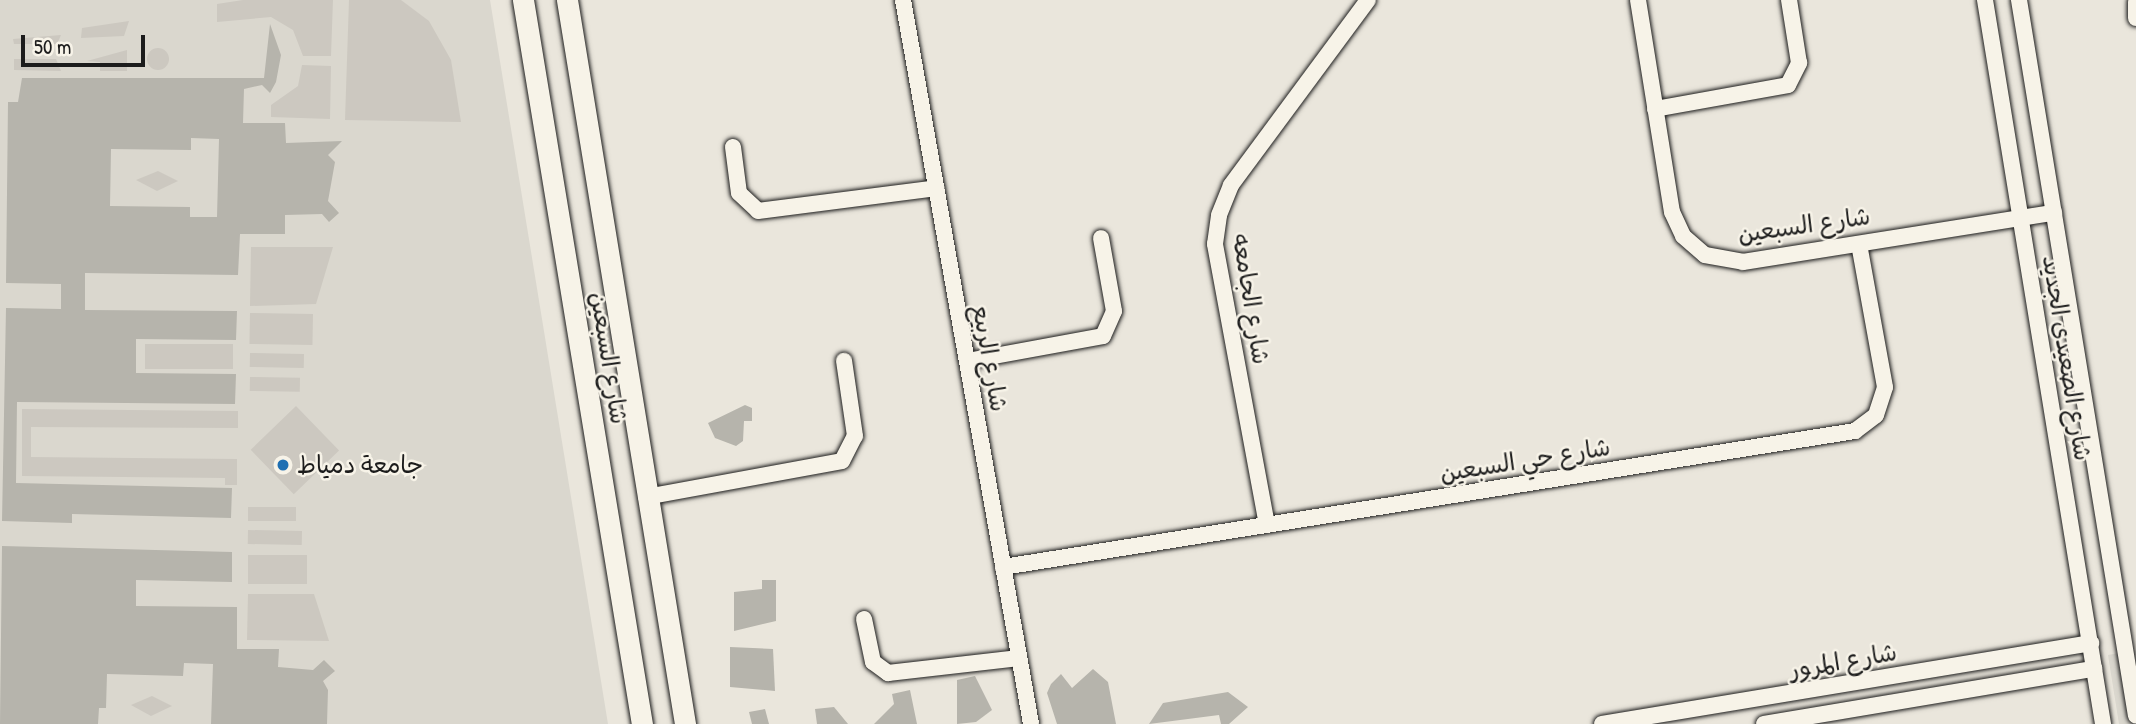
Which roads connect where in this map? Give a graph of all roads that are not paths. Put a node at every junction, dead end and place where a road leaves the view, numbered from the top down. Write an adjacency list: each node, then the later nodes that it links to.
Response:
1 (567, 0): 20 (main road, شارع السبعين)
2 (904, 0): 13 (street, شارع الربيع)
3 (1368, 0): 21 (street, شارع الجامعه)
4 (1638, 0): 11 (street, شارع السبعين)
5 (1788, 0): 11 (street)
6 (1985, 0): 15 (street, شارع الصعيدى الجديد)
7 (2019, 0): 14 (street, شارع الصعيدى الجديد)
8 (529, 1): 31 (main road, شارع السبعين)
9 (2136, 2): 10 (street)
10 (2136, 18)
11 (1655, 109): 17 (street, شارع السبعين)
12 (733, 147): 13 (street)
13 (937, 188): 18 (street, شارع الربيع)
14 (2054, 213): 15 (street, شارع السبعين); 24 (street, شارع الصعيدى الجديد)
15 (2021, 218): 17 (street, شارع السبعين); 25 (street, شارع الصعيدى الجديد)
16 (1101, 238): 18 (street)
17 (1859, 244): 21 (street, شارع حي السبعين)
18 (967, 360): 22 (street, شارع الربيع)
19 (844, 361): 20 (street)
20 (646, 497): 32 (main road, شارع السبعين)
21 (1267, 524): 22 (street, شارع حي السبعين)
22 (1003, 566): 26 (street, شارع الربيع)
23 (864, 619): 26 (street)
24 (2130, 637): 27 (street, شارع الصعيدى الجديد)
25 (2091, 643): 28 (street, شارع الصعيدى الجديد); 29 (street, شارع المرور)
26 (1019, 658): 33 (street, شارع الربيع)
27 (2132, 662): 30 (street, شارع الصعيدى الجديد)
28 (2094, 669): 36 (street, شارع المرور); 37 (street, شارع الصعيدى الجديد)
29 (1751, 699): 34 (street, شارع المرور); 35 (street)
30 (2136, 716)
31 (642, 724)
32 (685, 724)
33 (1031, 724)
34 (1602, 724)
35 (1755, 724)
36 (1764, 724)
37 (2103, 724)

